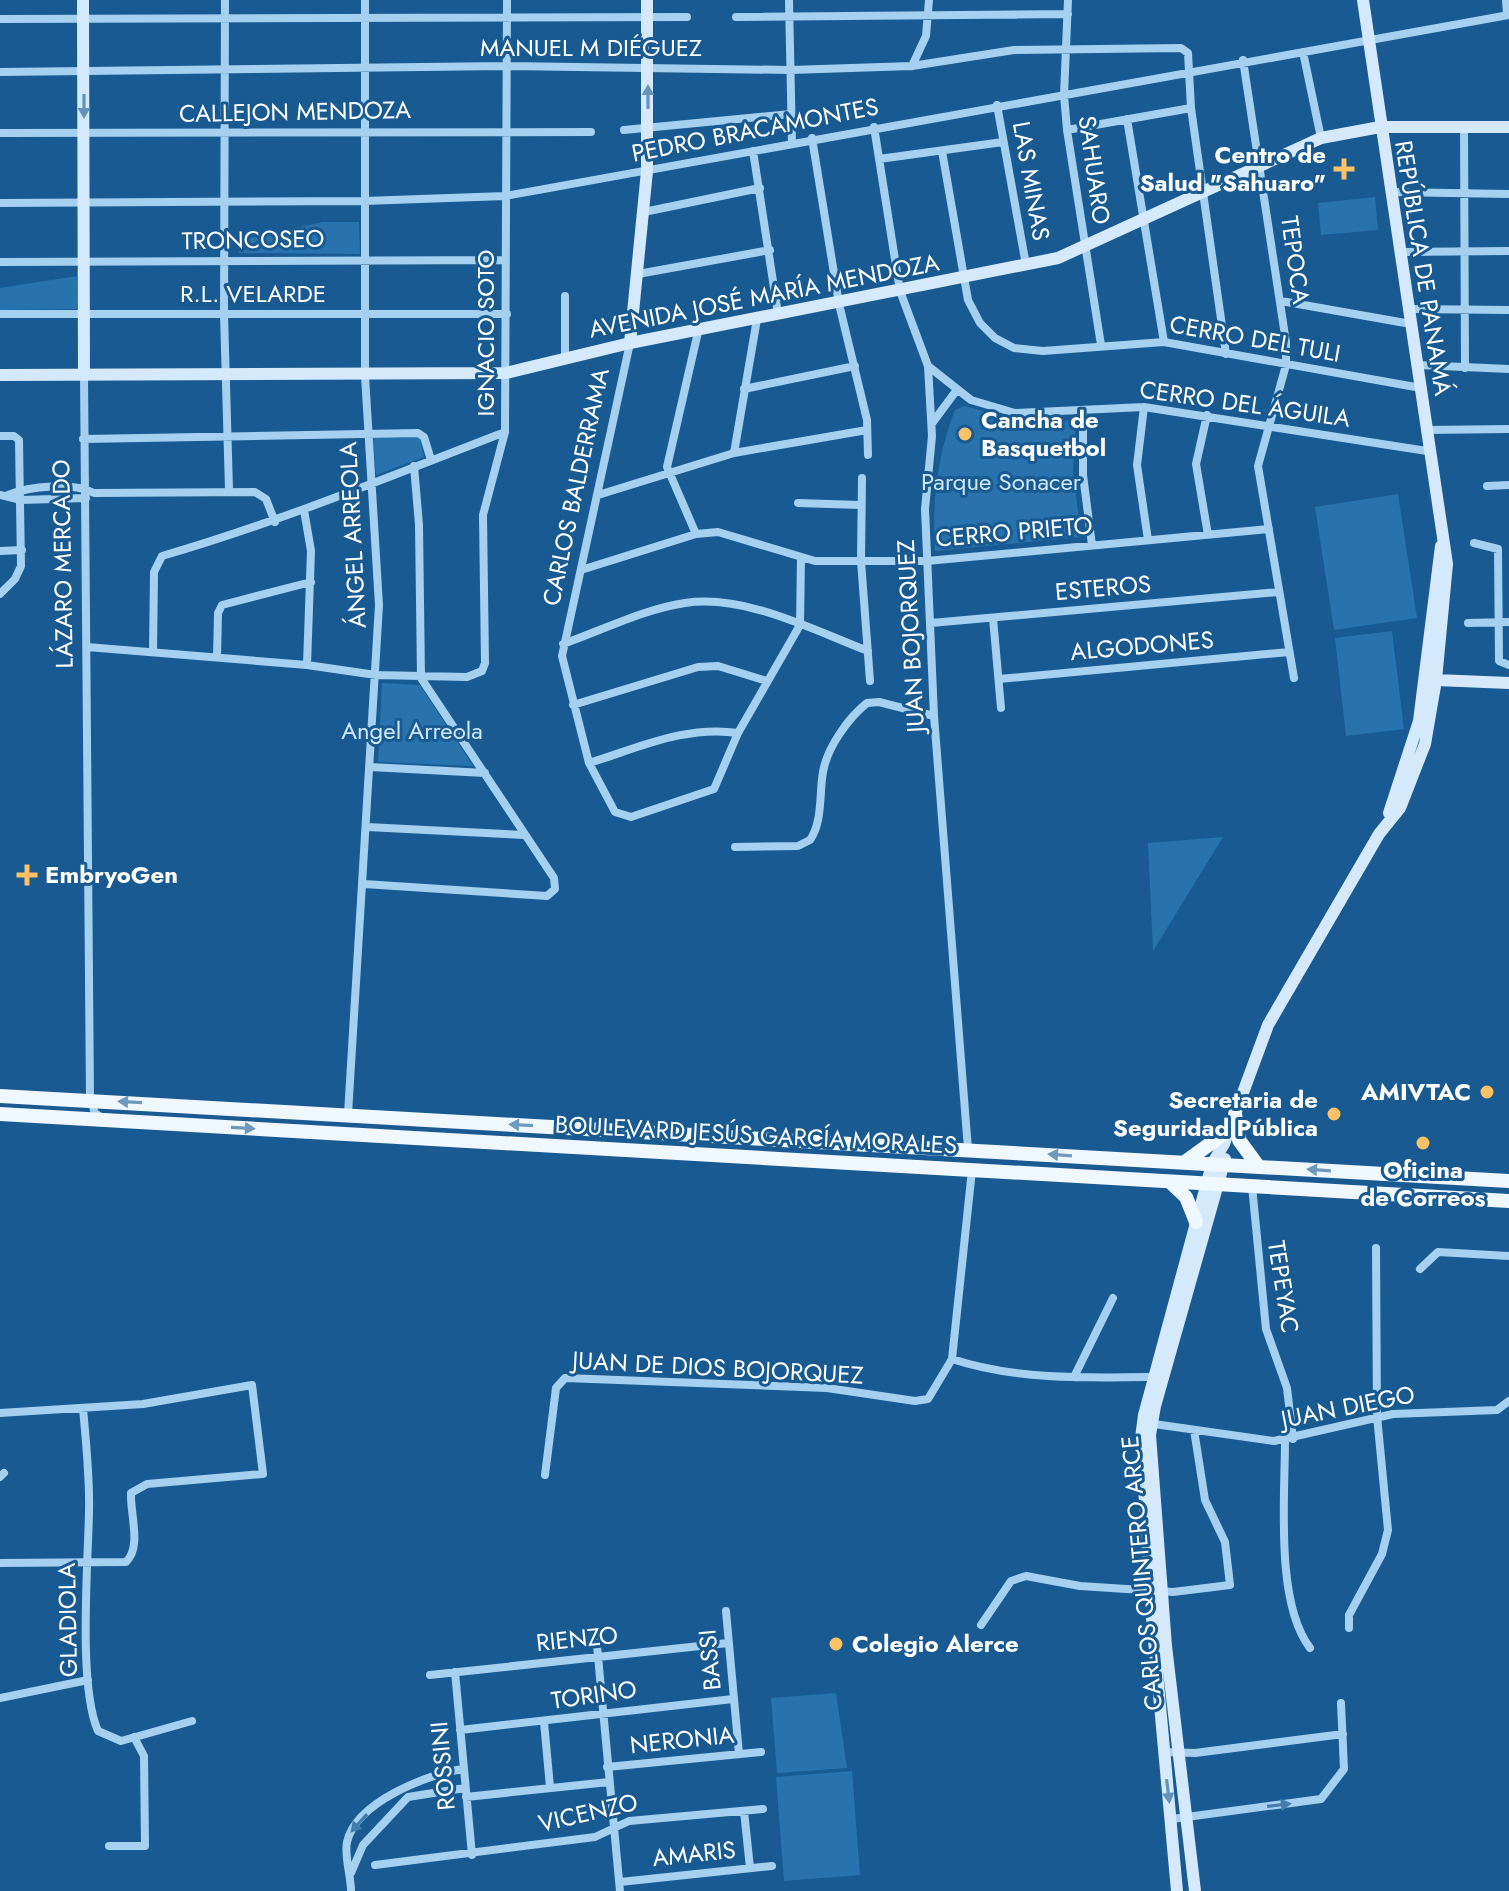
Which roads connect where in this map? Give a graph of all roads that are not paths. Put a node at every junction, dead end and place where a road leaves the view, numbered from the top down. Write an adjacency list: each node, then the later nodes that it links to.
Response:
1 (83, 0): 20 (main road, LÁZARO MERCADO)
2 (225, 0): 21 (street)
3 (365, 0): 22 (street, ÁNGEL ARREOLA)
4 (507, 0): 17 (street, IGNACIO SOTO)
5 (647, 0): 18 (main road, CARLOS BALDERRAMA)
6 (789, 0): 16 (street)
7 (929, 0): 13 (street)
8 (1068, 0): 11 (street, SAHUARO)
9 (1363, 0): 23 (main road, REPÚBLICA DE PANAMÁ)
10 (1506, 0): 12 (street)
11 (1068, 14): 13 (street); 24 (street, SAHUARO)
12 (1508, 15): 23 (street, PEDRO BRACAMONTES)
13 (928, 16): 16 (street); 28 (street)
14 (687, 17): 18 (street)
15 (736, 17): 16 (street)
16 (789, 17): 32 (street)
17 (507, 18): 18 (street); 22 (street); 27 (street, IGNACIO SOTO)
18 (647, 18): 29 (main road, CARLOS BALDERRAMA)
19 (0, 19): 20 (street)
20 (83, 19): 21 (street); 33 (main road, LÁZARO MERCADO)
21 (225, 19): 22 (street); 31 (street)
22 (365, 20): 30 (street, ÁNGEL ARREOLA)
23 (1368, 38): 25 (street, PEDRO BRACAMONTES); 42 (main road, REPÚBLICA DE PANAMÁ)
24 (1068, 47): 28 (street, MANUEL M DIÉGUEZ); 34 (street, MANUEL M DIÉGUEZ); 36 (street, SAHUARO)
25 (1303, 52): 26 (street, PEDRO BRACAMONTES); 55 (street)
26 (1243, 60): 34 (street, PEDRO BRACAMONTES); 61 (street, TEPOCA)
27 (506, 66): 29 (street, MANUEL M DIÉGUEZ); 30 (street, MANUEL M DIÉGUEZ); 46 (street, IGNACIO SOTO)
28 (912, 66): 32 (street, MANUEL M DIÉGUEZ)
29 (648, 67): 32 (street, MANUEL M DIÉGUEZ); 45 (main road, CARLOS BALDERRAMA, one-way to 29)
30 (365, 68): 31 (street, MANUEL M DIÉGUEZ); 49 (street, ÁNGEL ARREOLA)
31 (224, 69): 33 (street, MANUEL M DIÉGUEZ); 53 (street)
32 (790, 70): 39 (street)
33 (84, 71): 35 (street, MANUEL M DIÉGUEZ); 50 (main road, LÁZARO MERCADO, one-way to 50)
34 (1187, 71): 36 (street, PEDRO BRACAMONTES); 38 (street)
35 (0, 72)
36 (1064, 95): 37 (street, PEDRO BRACAMONTES); 48 (street, SAHUARO)
37 (997, 105): 41 (street, PEDRO BRACAMONTES); 56 (street, LAS MINAS)
38 (1191, 108): 40 (street); 64 (street)
39 (791, 114): 45 (street); 57 (street)
40 (1127, 119): 48 (street); 74 (street)
41 (874, 127): 54 (street, PEDRO BRACAMONTES); 60 (street, JUAN BOJORQUEZ)
42 (1380, 127): 43 (main road, AVENIDA JOSÉ MARÍA MENDOZA); 55 (main road, AVENIDA JOSÉ MARÍA MENDOZA); 65 (main road, REPÚBLICA DE PANAMÁ)
43 (1464, 127): 44 (main road, AVENIDA JOSÉ MARÍA MENDOZA); 66 (street)
44 (1509, 127)
45 (648, 128): 47 (street); 62 (main road, CARLOS BALDERRAMA)
46 (507, 130): 49 (street, CALLEJON MENDOZA); 51 (street, CALLEJON MENDOZA); 68 (street, IGNACIO SOTO)
47 (624, 130)
48 (1067, 130): 75 (street, SAHUARO)
49 (365, 131): 53 (street, CALLEJON MENDOZA); 69 (street, ÁNGEL ARREOLA)
50 (84, 132): 52 (street, CALLEJON MENDOZA); 53 (street, CALLEJON MENDOZA); 72 (main road, LÁZARO MERCADO)
51 (591, 132)
52 (0, 133)
53 (225, 135): 70 (street)
54 (812, 138): 57 (street, PEDRO BRACAMONTES); 91 (street)
55 (1321, 138): 61 (main road, AVENIDA JOSÉ MARÍA MENDOZA)
56 (1003, 142): 59 (street); 85 (street, LAS MINAS)
57 (792, 143): 58 (street, PEDRO BRACAMONTES)
58 (753, 151): 62 (street, PEDRO BRACAMONTES); 63 (street)
59 (942, 151): 60 (street); 87 (street, CERRO DEL TULI)
60 (879, 159): 88 (street, JUAN BOJORQUEZ)
61 (1260, 163): 64 (main road, AVENIDA JOSÉ MARÍA MENDOZA); 90 (street, TEPOCA)
62 (647, 171): 68 (street, PEDRO BRACAMONTES); 73 (main road, CARLOS BALDERRAMA)
63 (760, 188): 73 (street); 76 (street)
64 (1202, 192): 74 (main road, AVENIDA JOSÉ MARÍA MENDOZA); 107 (street)
65 (1390, 192): 66 (street); 79 (main road, REPÚBLICA DE PANAMÁ)
66 (1464, 194): 67 (street); 77 (street)
67 (1509, 194)
68 (505, 196): 69 (street, PEDRO BRACAMONTES); 82 (street, IGNACIO SOTO)
69 (364, 201): 70 (street, PEDRO BRACAMONTES); 80 (street, ÁNGEL ARREOLA)
70 (224, 202): 72 (street, PEDRO BRACAMONTES); 83 (street)
71 (0, 203): 72 (street, PEDRO BRACAMONTES)
72 (84, 204): 81 (main road, LÁZARO MERCADO)
73 (644, 212): 86 (main road, CARLOS BALDERRAMA)
74 (1145, 219): 75 (main road, AVENIDA JOSÉ MARÍA MENDOZA); 104 (street)
75 (1085, 248): 85 (main road, AVENIDA JOSÉ MARÍA MENDOZA); 106 (street, SAHUARO)
76 (770, 250): 86 (street); 100 (street)
77 (1465, 251): 78 (street); 79 (street); 93 (street)
78 (1509, 251)
79 (1400, 252): 92 (main road, REPÚBLICA DE PANAMÁ)
80 (365, 258): 82 (street, TRONCOSEO); 83 (street, TRONCOSEO); 98 (street, ÁNGEL ARREOLA)
81 (83, 260): 83 (street, TRONCOSEO); 84 (street, TRONCOSEO); 96 (main road, LÁZARO MERCADO)
82 (506, 260): 99 (street, IGNACIO SOTO)
83 (224, 261): 97 (street)
84 (0, 262)
85 (1026, 265): 87 (main road, AVENIDA JOSÉ MARÍA MENDOZA)
86 (638, 274): 105 (main road, CARLOS BALDERRAMA)
87 (962, 278): 88 (main road, AVENIDA JOSÉ MARÍA MENDOZA); 106 (street, CERRO DEL TULI)
88 (900, 291): 91 (main road, AVENIDA JOSÉ MARÍA MENDOZA); 112 (street, JUAN BOJORQUEZ)
89 (565, 296): 108 (street)
90 (1281, 301): 102 (street); 109 (street, TEPOCA)
91 (839, 304): 100 (main road, AVENIDA JOSÉ MARÍA MENDOZA); 111 (street)
92 (1409, 309): 93 (street); 102 (main road, REPÚBLICA DE PANAMÁ)
93 (1465, 310): 94 (street); 113 (street)
94 (1509, 310)
95 (0, 314): 96 (street, R.L. VELARDE)
96 (83, 314): 97 (street, R.L. VELARDE); 117 (main road, LÁZARO MERCADO)
97 (224, 314): 98 (street, R.L. VELARDE); 118 (street)
98 (364, 314): 99 (street, R.L. VELARDE); 119 (street, ÁNGEL ARREOLA)
99 (507, 314): 115 (street, IGNACIO SOTO)
100 (778, 314): 101 (main road, AVENIDA JOSÉ MARÍA MENDOZA)
101 (757, 319): 103 (main road, AVENIDA JOSÉ MARÍA MENDOZA); 121 (street)
102 (1411, 324): 110 (main road, REPÚBLICA DE PANAMÁ)
103 (698, 332): 105 (main road, AVENIDA JOSÉ MARÍA MENDOZA); 141 (street)
104 (1164, 342): 106 (street, CERRO DEL TULI); 107 (street, CERRO DEL TULI)
105 (630, 343): 108 (main road, AVENIDA JOSÉ MARÍA MENDOZA); 151 (street, CARLOS BALDERRAMA)
106 (1101, 345)
107 (1226, 354): 109 (street, CERRO DEL TULI)
108 (565, 359): 115 (main road, AVENIDA JOSÉ MARÍA MENDOZA)
109 (1286, 365): 120 (street, CERRO DEL TULI); 127 (street, TEPOCA)
110 (1418, 365): 113 (street); 120 (main road, REPÚBLICA DE PANAMÁ)
111 (855, 366): 121 (street); 129 (street)
112 (928, 366): 122 (street, CERRO DEL ÁGUILA); 126 (street, JUAN BOJORQUEZ)
113 (1465, 368): 114 (street)
114 (1509, 369)
115 (506, 373): 119 (main road, AVENIDA JOSÉ MARÍA MENDOZA); 131 (street, IGNACIO SOTO)
116 (0, 375): 117 (main road, AVENIDA JOSÉ MARÍA MENDOZA)
117 (84, 375): 118 (main road, AVENIDA JOSÉ MARÍA MENDOZA); 135 (street, LÁZARO MERCADO)
118 (226, 376): 119 (main road, AVENIDA JOSÉ MARÍA MENDOZA); 134 (street)
119 (365, 376): 132 (street, ÁNGEL ARREOLA)
120 (1421, 388): 130 (main road, REPÚBLICA DE PANAMÁ)
121 (744, 389): 137 (street)
122 (956, 391): 124 (street, CERRO DEL ÁGUILA); 126 (street)
123 (1144, 407): 124 (street, CERRO DEL ÁGUILA); 125 (street, CERRO DEL ÁGUILA); 161 (street)
124 (1083, 412): 164 (street)
125 (1207, 415): 127 (street, CERRO DEL ÁGUILA); 160 (street)
126 (932, 423): 169 (street, JUAN BOJORQUEZ)
127 (1271, 424): 136 (street, CERRO DEL ÁGUILA); 158 (street, TEPOCA)
128 (1509, 429): 130 (street)
129 (867, 430): 137 (street); 138 (street)
130 (1425, 430): 136 (main road, REPÚBLICA DE PANAMÁ)
131 (505, 432): 139 (street); 192 (street, IGNACIO SOTO)
132 (368, 434): 134 (street); 139 (street); 143 (street, ÁNGEL ARREOLA)
133 (0, 436): 147 (street)
134 (227, 438): 135 (street); 148 (street)
135 (83, 439): 146 (street, LÁZARO MERCADO)
136 (1427, 451): 162 (main road, REPÚBLICA DE PANAMÁ)
137 (734, 453): 141 (street)
138 (868, 455)
139 (431, 460): 140 (street)
140 (414, 466): 143 (street); 192 (street)
141 (667, 472): 151 (street); 159 (street)
142 (862, 478): 155 (street)
143 (370, 482): 156 (street); 191 (street, ÁNGEL ARREOLA)
144 (1509, 485): 145 (street)
145 (1487, 486)
146 (84, 488): 147 (street); 149 (street); 152 (street, LÁZARO MERCADO)
147 (21, 489): 150 (street); 153 (street)
148 (229, 490): 149 (street); 157 (street)
149 (94, 493): 152 (street)
150 (4, 495): 153 (street)
151 (598, 495): 173 (street, CARLOS BALDERRAMA)
152 (84, 499): 153 (street); 184 (street, LÁZARO MERCADO)
153 (21, 500): 165 (street)
154 (798, 503): 155 (street)
155 (860, 505): 168 (street)
156 (304, 510): 157 (street); 174 (street)
157 (275, 522): 186 (street)
158 (1269, 529): 160 (street, CERRO PRIETO); 175 (street, TEPOCA)
159 (696, 534): 167 (street, CERRO PRIETO); 173 (street, CERRO PRIETO)
160 (1208, 535): 161 (street, CERRO PRIETO)
161 (1148, 540): 164 (street, CERRO PRIETO)
162 (1441, 542): 170 (main road, REPÚBLICA DE PANAMÁ); 195 (main road, REPÚBLICA DE PANAMÁ)
163 (1474, 543): 171 (street)
164 (1092, 545): 169 (street, CERRO PRIETO)
165 (22, 550): 166 (street); 176 (street)
166 (0, 551)
167 (801, 557): 168 (street, CERRO PRIETO); 182 (street)
168 (861, 561): 169 (street, CERRO PRIETO); 185 (street)
169 (927, 561): 179 (street, JUAN BOJORQUEZ)
170 (1438, 561): 195 (main road); 206 (main road, REPÚBLICA DE PANAMÁ)
171 (1498, 563): 172 (street); 181 (street)
172 (1509, 563)
173 (581, 570): 183 (street, CARLOS BALDERRAMA)
174 (311, 582): 188 (street); 189 (street)
175 (1278, 592): 177 (street, ESTEROS); 187 (street, TEPOCA)
176 (0, 594)
177 (993, 618): 179 (street, ESTEROS); 194 (street)
178 (1509, 622): 181 (street)
179 (931, 623): 201 (street, JUAN BOJORQUEZ)
180 (1468, 623): 181 (street)
181 (1499, 623): 190 (street)
182 (800, 625): 183 (street); 185 (street); 196 (street)
183 (563, 644): 199 (street, CARLOS BALDERRAMA)
184 (87, 647): 186 (street); 213 (street, LÁZARO MERCADO)
185 (868, 651): 197 (street)
186 (153, 652): 188 (street)
187 (1289, 652): 193 (street, TEPOCA); 194 (street, ALGODONES)
188 (217, 657): 189 (street)
189 (307, 665): 191 (street)
190 (1506, 665)
191 (376, 675): 192 (street); 204 (street, ÁNGEL ARREOLA)
192 (421, 678): 205 (street)
193 (1294, 678)
194 (999, 679): 200 (street)
195 (1436, 680): 198 (main road); 206 (main road); 208 (main road, REPÚBLICA DE PANAMÁ)
196 (767, 681): 199 (street); 202 (street)
197 (870, 681)
198 (1509, 683)
199 (573, 705): 203 (street, CARLOS BALDERRAMA)
200 (1001, 708)
201 (934, 716): 210 (street); 221 (street, JUAN BOJORQUEZ)
202 (738, 733): 203 (street); 203 (street, CARLOS BALDERRAMA)
203 (589, 763)
204 (370, 767): 205 (street); 207 (street, ÁNGEL ARREOLA)
205 (485, 773): 209 (street)
206 (1401, 781): 208 (main road, REPÚBLICA DE PANAMÁ)
207 (367, 827): 209 (street); 211 (street, ÁNGEL ARREOLA)
208 (1384, 827): 216 (main road, REPÚBLICA DE PANAMÁ)
209 (524, 835): 211 (street)
210 (735, 847)
211 (364, 884): 215 (street, ÁNGEL ARREOLA)
212 (0, 1096): 213 (main road, BOULEVARD JESÚS GARCÍA MORALES)
213 (90, 1099): 215 (main road, BOULEVARD JESÚS GARCÍA MORALES, one-way to 213); 218 (street)
214 (0, 1114): 218 (main road, BOULEVARD JESÚS GARCÍA MORALES)
215 (348, 1114): 217 (main road, BOULEVARD JESÚS GARCÍA MORALES)
216 (1235, 1114): 219 (main road, REPÚBLICA DE PANAMÁ); 224 (main road)
217 (416, 1118): 220 (main road); 221 (main road, BOULEVARD JESÚS GARCÍA MORALES, one-way to 217)
218 (108, 1120): 220 (main road, BOULEVARD JESÚS GARCÍA MORALES, one-way to 220)
219 (1227, 1137): 222 (main road); 223 (main road, REPÚBLICA DE PANAMÁ)
220 (414, 1138): 225 (main road, BOULEVARD JESÚS GARCÍA MORALES)
221 (968, 1149): 222 (main road, BOULEVARD JESÚS GARCÍA MORALES, one-way to 221)
222 (1185, 1162): 223 (main road, BOULEVARD JESÚS GARCÍA MORALES)
223 (1218, 1164): 224 (main road, BOULEVARD JESÚS GARCÍA MORALES); 228 (main road, CARLOS QUINTERO ARCE)
224 (1258, 1166): 226 (main road, BOULEVARD JESÚS GARCÍA MORALES, one-way to 224)
225 (972, 1170): 227 (main road, BOULEVARD JESÚS GARCÍA MORALES); 237 (street)
226 (1509, 1181)
227 (1170, 1182): 228 (main road, BOULEVARD JESÚS GARCÍA MORALES); 231 (main road)
228 (1213, 1184): 229 (main road, BOULEVARD JESÚS GARCÍA MORALES); 231 (main road, CARLOS QUINTERO ARCE); 235 (main road, CARLOS QUINTERO ARCE)
229 (1252, 1186): 230 (main road, BOULEVARD JESÚS GARCÍA MORALES); 246 (street, TEPEYAC)
230 (1509, 1201)
231 (1196, 1222): 235 (main road, CARLOS QUINTERO ARCE)
232 (1376, 1248): 243 (street)
233 (1509, 1256): 234 (street)
234 (1420, 1269)
235 (1182, 1294): 239 (main road, CARLOS QUINTERO ARCE); 244 (main road, CARLOS QUINTERO ARCE)
236 (1113, 1298): 238 (street)
237 (952, 1359): 238 (street); 247 (street, JUAN DE DIOS BOJORQUEZ)
238 (1074, 1377): 239 (street)
239 (1154, 1377): 244 (main road, CARLOS QUINTERO ARCE)
240 (1509, 1401): 243 (street, JUAN DIEGO)
241 (83, 1408): 242 (street); 249 (street, GLADIOLA); 249 (street)
242 (0, 1413)
243 (1377, 1416): 246 (street, JUAN DIEGO); 253 (street)
244 (1147, 1424): 245 (street, JUAN DIEGO); 250 (main road, CARLOS QUINTERO ARCE)
245 (1194, 1430): 246 (street, JUAN DIEGO); 250 (street)
246 (1289, 1440): 256 (street, TEPEYAC)
247 (545, 1475)
248 (0, 1563): 249 (street)
249 (87, 1564): 260 (street, GLADIOLA)
250 (1156, 1591): 252 (street); 271 (main road, CARLOS QUINTERO ARCE); 273 (main road, CARLOS QUINTERO ARCE)
251 (726, 1611): 255 (street, BASSI)
252 (981, 1625)
253 (1349, 1628)
254 (596, 1635): 257 (street)
255 (728, 1643): 257 (street, RIENZO); 262 (street, BASSI)
256 (1310, 1648)
257 (598, 1657): 258 (street, RIENZO); 264 (street)
258 (455, 1672): 259 (street, RIENZO); 267 (street, ROSSINI)
259 (430, 1675)
260 (88, 1680): 261 (street); 269 (street, GLADIOLA)
261 (0, 1698)
262 (733, 1699): 264 (street, TORINO); 272 (street, BASSI)
263 (1341, 1703): 268 (street)
264 (602, 1714): 266 (street, TORINO); 274 (street)
265 (192, 1721): 269 (street, GLADIOLA)
266 (544, 1722): 267 (street, TORINO); 278 (street)
267 (460, 1730): 275 (street, ROSSINI)
268 (1343, 1734): 273 (street); 283 (street, one-way to 268)
269 (134, 1737): 286 (street)
270 (761, 1752): 272 (street, NERONIA)
271 (1164, 1752): 273 (street); 284 (main road, CARLOS QUINTERO ARCE, one-way to 284)
272 (739, 1754): 274 (street, NERONIA)
273 (1180, 1754): 283 (main road, CARLOS QUINTERO ARCE)
274 (607, 1767): 276 (street)
275 (463, 1769): 277 (street); 279 (street, ROSSINI)
276 (609, 1782): 278 (street, NERONIA); 285 (street)
277 (401, 1787): 280 (street); 291 (street, one-way to 291)
278 (550, 1787): 279 (street, NERONIA)
279 (466, 1792): 280 (street, NERONIA); 287 (street, ROSSINI)
280 (408, 1797): 291 (street)
281 (763, 1809): 282 (street, VICENZO)
282 (744, 1811): 285 (street, VICENZO); 290 (street)
283 (1188, 1816): 284 (street); 295 (main road, CARLOS QUINTERO ARCE)
284 (1172, 1819): 294 (main road, CARLOS QUINTERO ARCE)
285 (614, 1826): 287 (street, VICENZO); 292 (street)
286 (109, 1846)
287 (472, 1855): 288 (street, VICENZO)
288 (375, 1865)
289 (772, 1866): 290 (street, AMARIS)
290 (750, 1868): 292 (street, AMARIS)
291 (351, 1874): 293 (street)
292 (620, 1886)
293 (351, 1891)
294 (1177, 1891)
295 (1195, 1891)

